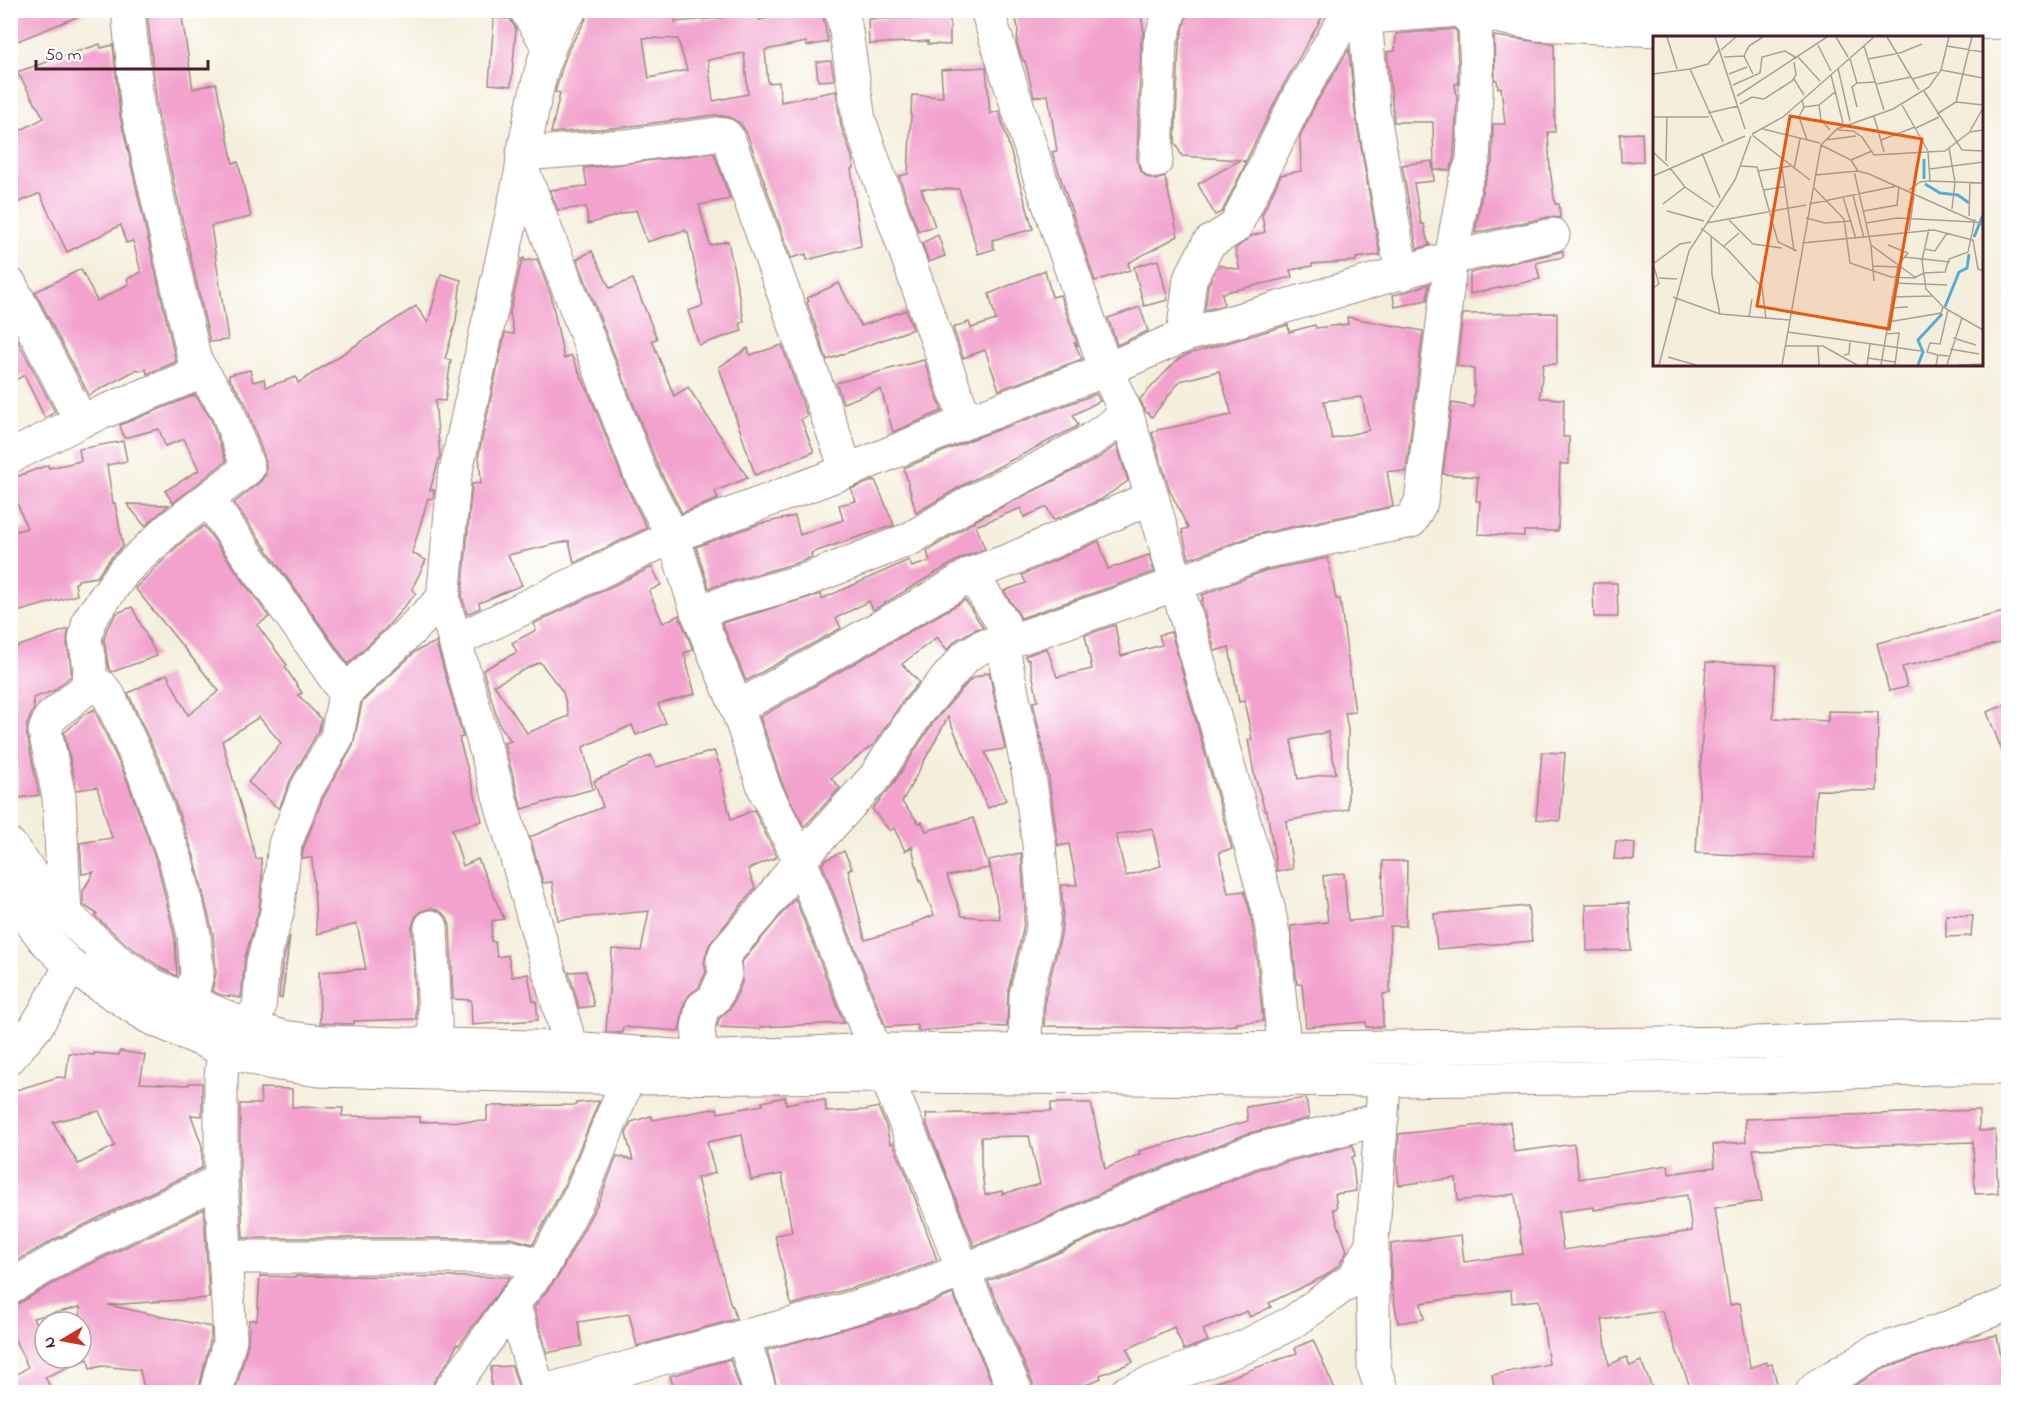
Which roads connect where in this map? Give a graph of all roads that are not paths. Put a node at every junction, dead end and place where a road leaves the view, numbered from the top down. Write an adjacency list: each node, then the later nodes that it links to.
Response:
1 (128, 10): 23 (street)
2 (526, 10): 14 (street)
3 (570, 10): 14 (street)
4 (841, 10): 26 (street)
5 (987, 10): 22 (street)
6 (1170, 10): 15 (street)
7 (1461, 10): 8 (street); 10 (street); 18 (street)
8 (1347, 15): 19 (street); 21 (street)
9 (1949, 16): 11 (street); 13 (street)
10 (1537, 17): 12 (street)
11 (1792, 18): 12 (street)
12 (1677, 21)
13 (2008, 22)
14 (548, 45): 16 (street)
15 (1156, 161)
16 (523, 162): 28 (street); 31 (street); 34 (street)
17 (1553, 235): 18 (street)
18 (1452, 258): 19 (street); 33 (street)
19 (1401, 274): 21 (street)
20 (10, 284): 25 (street)
21 (1183, 336): 22 (street)
22 (1106, 370): 24 (street); 26 (street)
23 (201, 372): 25 (street); 30 (street)
24 (1127, 415): 29 (street); 35 (street)
25 (81, 421): 27 (street)
26 (966, 422): 28 (street)
27 (10, 457)
28 (847, 471): 31 (street)
29 (1152, 497): 32 (street); 33 (street)
30 (209, 500): 38 (street); 39 (street)
31 (673, 536): 35 (street); 36 (street)
32 (971, 573): 37 (street); 40 (street)
33 (1177, 584): 37 (street); 51 (street)
34 (443, 599): 36 (street); 39 (street)
35 (697, 611): 40 (street)
36 (455, 641): 52 (street)
37 (1002, 644): 42 (street); 54 (street)
38 (89, 682): 44 (street); 47 (street)
39 (345, 693): 48 (street)
40 (737, 708): 42 (street)
41 (10, 845): 44 (street)
42 (800, 860): 56 (street); 57 (street)
43 (10, 894): 46 (street)
44 (65, 915): 47 (street)
45 (431, 927): 50 (street)
46 (71, 966): 53 (street); 55 (street)
47 (190, 1001): 48 (street)
48 (246, 1026): 50 (street)
49 (2008, 1038): 51 (street)
50 (436, 1045): 52 (street)
51 (1284, 1047): 54 (street)
52 (571, 1048): 56 (street)
53 (224, 1050): 59 (street); 62 (street)
54 (1025, 1051): 57 (street)
55 (10, 1057)
56 (701, 1058): 57 (street)
57 (881, 1063): 59 (street); 60 (street); 66 (street)
58 (2008, 1068): 60 (street)
59 (628, 1078): 65 (street)
60 (1384, 1080): 61 (street)
61 (1382, 1119): 63 (street); 66 (street)
62 (221, 1180): 64 (street); 67 (street)
63 (1372, 1243): 76 (street); 77 (street)
64 (225, 1257): 65 (street); 71 (street)
65 (543, 1266): 68 (street)
66 (963, 1271): 70 (street); 75 (street)
67 (10, 1287)
68 (513, 1303): 72 (street); 73 (street)
69 (2008, 1304): 78 (street)
70 (743, 1336): 73 (street); 74 (street)
71 (216, 1392)
72 (449, 1392)
73 (540, 1392)
74 (760, 1392)
75 (1016, 1392)
76 (1126, 1392)
77 (1382, 1392)
78 (1812, 1392)

